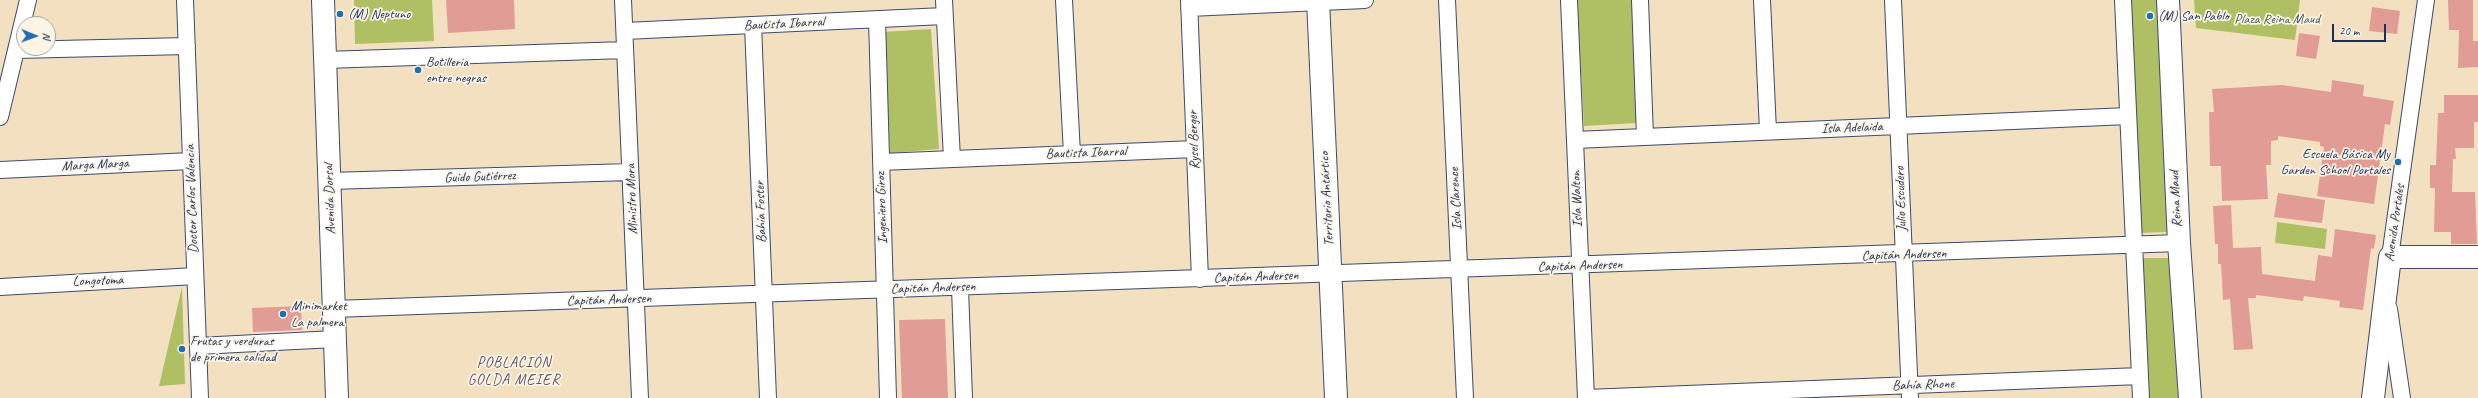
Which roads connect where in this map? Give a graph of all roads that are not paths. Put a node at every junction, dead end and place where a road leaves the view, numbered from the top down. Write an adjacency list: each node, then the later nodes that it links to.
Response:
1 (28, 0): 18 (street)
2 (185, 0): 23 (street, Doctor Carlos Valencia)
3 (323, 0): 27 (street, Avenida Dorsal)
4 (623, 0): 22 (street, Ministro Mora)
5 (944, 0): 19 (street)
6 (1064, 0): 36 (street)
7 (1365, 0): 16 (street)
8 (1447, 0): 49 (street, Isla Clarence)
9 (1569, 0): 34 (street, Isla Walton)
10 (1640, 0): 33 (street)
11 (1762, 0): 32 (street)
12 (1893, 0): 31 (street, Julio Escudero)
13 (2123, 0): 29 (street)
14 (2168, 0): 43 (street, Reina Maud)
15 (2426, 0): 46 (street, Avenida Portales)
16 (1318, 1): 17 (street); 50 (street, Territorio Antártico)
17 (1189, 4): 35 (street, Rysel Berger)
18 (24, 16)
19 (944, 16): 20 (street, Bautista Ibarral); 37 (street)
20 (877, 19): 21 (street, Bautista Ibarral); 39 (street, Ingeniero Giroz)
21 (753, 25): 22 (street, Bautista Ibarral); 57 (street, Bahía Foster)
22 (625, 31): 26 (street, Ministro Mora)
23 (187, 46): 24 (street); 38 (street, Doctor Carlos Valencia)
24 (56, 49)
25 (16, 50): 28 (street)
26 (625, 50): 27 (street); 41 (street, Ministro Mora)
27 (325, 60): 42 (street, Avenida Dorsal)
28 (6, 69): 30 (street)
29 (2128, 116): 31 (street, Isla Adelaida); 44 (street)
30 (0, 118)
31 (1898, 126): 32 (street, Isla Adelaida); 45 (street, Julio Escudero)
32 (1768, 131): 33 (street, Isla Adelaida)
33 (1645, 137): 34 (street, Isla Adelaida)
34 (1575, 140): 48 (street, Isla Walton)
35 (1195, 149): 36 (street, Bautista Ibarral); 52 (street, Rysel Berger)
36 (1072, 154): 37 (street, Bautista Ibarral)
37 (952, 159): 39 (street, Bautista Ibarral)
38 (191, 161): 40 (street, Marga Marga); 51 (street, Doctor Carlos Valencia)
39 (881, 162): 56 (street, Ingeniero Giroz)
40 (0, 170)
41 (630, 172): 42 (street, Guido Gutiérrez); 58 (street, Ministro Mora)
42 (330, 181): 59 (street, Avenida Dorsal)
43 (2179, 243): 44 (street, Capitán Andersen); 75 (street, Reina Maud)
44 (2134, 245): 45 (street, Capitán Andersen); 62 (street)
45 (1904, 255): 48 (street, Capitán Andersen); 63 (street, Julio Escudero)
46 (2390, 257): 47 (street); 55 (street, Avenida Portales)
47 (2478, 257)
48 (1580, 266): 49 (street, Capitán Andersen); 73 (street, Isla Walton)
49 (1460, 270): 50 (street, Capitán Andersen); 72 (street, Isla Clarence)
50 (1331, 275): 52 (street, Capitán Andersen); 71 (street, Territorio Antártico)
51 (195, 276): 53 (street, Longotoma); 61 (street, Doctor Carlos Valencia)
52 (1200, 279): 54 (street, Capitán Andersen)
53 (0, 287)
54 (960, 288): 56 (street, Capitán Andersen); 70 (street)
55 (2386, 288): 76 (street, Avenida Portales); 77 (street)
56 (884, 290): 57 (street, Capitán Andersen); 69 (street, Ingeniero Giroz)
57 (764, 294): 58 (street, Capitán Andersen); 68 (street, Bahía Foster)
58 (636, 299): 59 (street, Capitán Andersen); 67 (street, Ministro Mora)
59 (334, 309): 60 (street, Avenida Dorsal)
60 (335, 339): 61 (street); 66 (street, Avenida Dorsal)
61 (198, 346): 65 (street, Doctor Carlos Valencia)
62 (2140, 376): 63 (street, Bahía Rhone); 74 (street)
63 (1909, 392): 64 (street, Bahía Rhone)
64 (1636, 397): 73 (street, Bahía Rhone)
65 (200, 398)
66 (337, 398)
67 (640, 398)
68 (768, 398)
69 (888, 398)
70 (964, 398)
71 (1336, 398)
72 (1466, 398)
73 (1586, 398)
74 (2141, 398)
75 (2190, 398)
76 (2373, 398)
77 (2402, 398)

